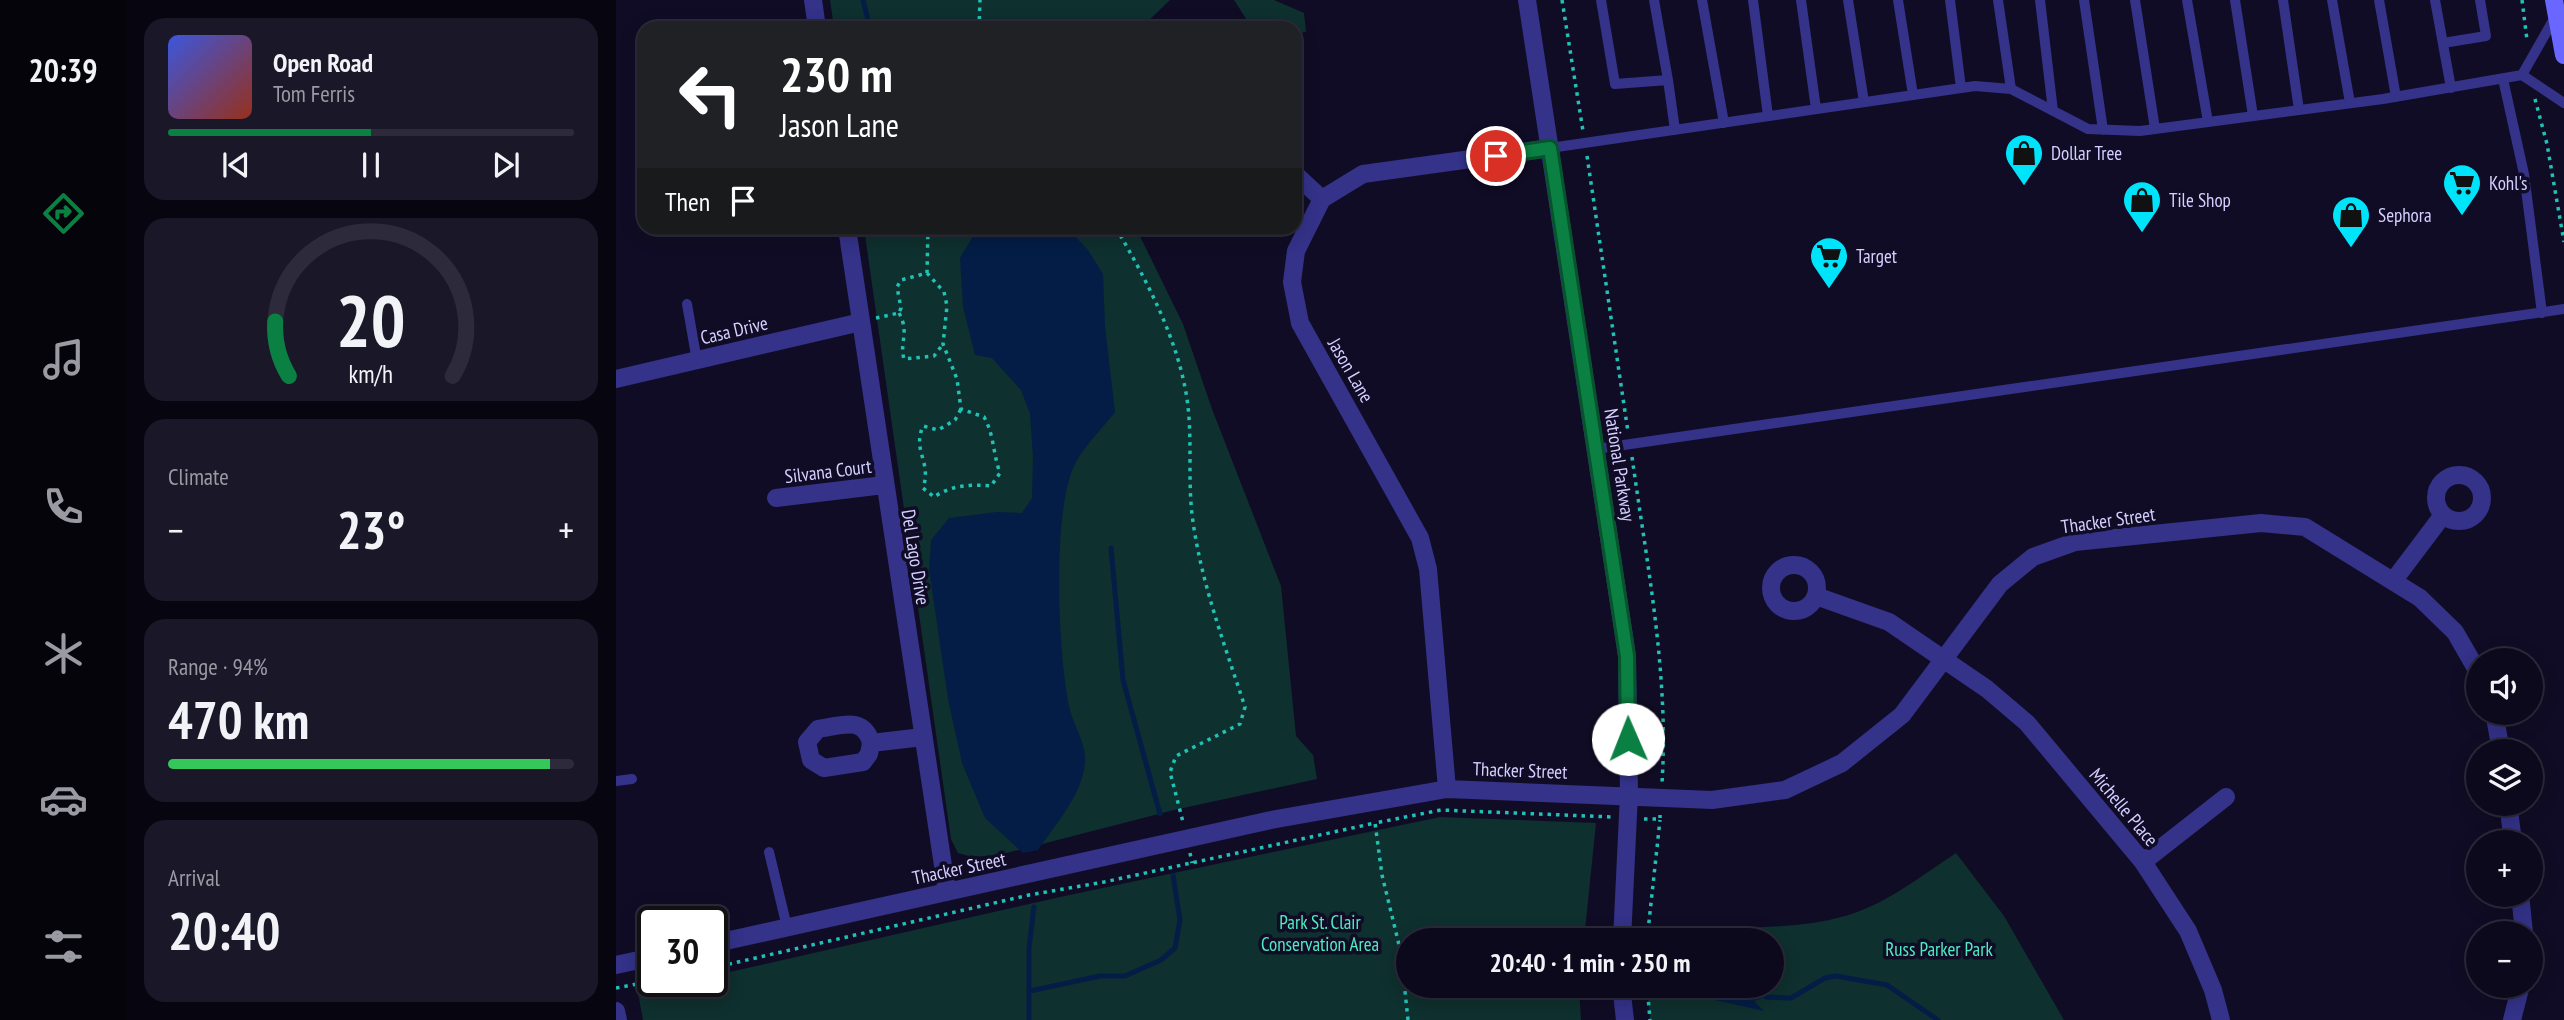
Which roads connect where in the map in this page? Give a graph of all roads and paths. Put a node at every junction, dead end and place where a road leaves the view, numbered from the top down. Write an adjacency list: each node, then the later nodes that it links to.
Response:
1 (813, 0): 26 (street)
2 (980, 0): 27 (path)
3 (1527, 0): 53 (street, National Parkway)
4 (1562, 0): 52 (path)
5 (1601, 0): 33 (lane)
6 (1654, 0): 33 (lane)
7 (1702, 0): 48 (lane)
8 (1753, 0): 45 (lane)
9 (1801, 0): 42 (lane)
10 (1848, 0): 39 (lane)
11 (1898, 0): 37 (lane)
12 (1950, 0): 34 (lane)
13 (1998, 0): 36 (lane)
14 (2040, 0): 44 (lane)
15 (2084, 0): 51 (lane)
16 (2135, 0): 49 (lane)
17 (2187, 0): 47 (lane)
18 (2235, 0): 46 (lane)
19 (2283, 0): 43 (lane)
20 (2332, 0): 40 (lane)
21 (2379, 0): 38 (lane)
22 (2435, 0): 28 (lane)
23 (2480, 0): 28 (lane)
24 (2522, 0): 30 (path)
25 (2556, 7): 29 (main road); 30 (lane)
26 (816, 21)
27 (979, 21)
28 (2442, 43): 35 (lane)
29 (2564, 55)
30 (2530, 61): 31 (lane)
31 (2527, 78): 32 (lane); 41 (lane); 59 (path)
32 (2503, 79): 35 (lane); 64 (lane)
33 (1668, 80): 50 (lane)
34 (1961, 88): 36 (lane); 37 (lane)
35 (2451, 88): 38 (lane)
36 (2011, 89): 44 (lane)
37 (1913, 95): 39 (lane)
38 (2396, 97): 40 (lane)
39 (1864, 102): 42 (lane)
40 (2350, 103): 43 (lane)
41 (2564, 103)
42 (1816, 109): 45 (lane)
43 (2299, 110): 46 (lane)
44 (2053, 111): 51 (lane)
45 (1768, 116): 48 (lane)
46 (2253, 116): 47 (lane)
47 (2208, 122): 49 (lane)
48 (1724, 123): 50 (lane)
49 (2155, 129): 51 (lane)
50 (1675, 130): 52 (lane)
51 (2103, 130)
52 (1585, 143): 53 (lane); 70 (path)
53 (1550, 148): 55 (street); 71 (street, National Parkway)
54 (1302, 180): 55 (street)
55 (1322, 199): 83 (street, Jason Lane)
56 (848, 235): 65 (street, Del Lago Drive)
57 (928, 235): 60 (path)
58 (1120, 235): 90 (path)
59 (2564, 243)
60 (927, 273): 63 (path); 66 (path)
61 (687, 304): 67 (lane)
62 (2564, 309): 64 (lane)
63 (899, 313): 65 (path); 66 (path)
64 (2542, 313): 70 (lane)
65 (861, 322): 67 (street, Casa Drive); 72 (street, Del Lago Drive)
66 (943, 344): 69 (path)
67 (697, 361): 68 (street, Casa Drive)
68 (616, 379)
69 (961, 409): 69 (path)
70 (1630, 444): 71 (lane); 85 (path)
71 (1596, 449): 84 (street, National Parkway)
72 (884, 485): 73 (street, Silvana Court); 79 (street, Del Lago Drive)
73 (776, 498)
74 (2443, 515): 75 (street)
75 (2394, 580): 77 (street, Thacker Street); 78 (street, Thacker Street)
76 (1816, 596): 78 (street, Michelle Place)
77 (2466, 651)
78 (1944, 659): 85 (street, Thacker Street); 92 (street, Michelle Place)
79 (923, 737): 80 (street); 94 (street, Del Lago Drive)
80 (871, 743)
81 (632, 779): 82 (lane)
82 (616, 781)
83 (1447, 789): 84 (street, Thacker Street); 90 (street, Thacker Street)
84 (1629, 794): 85 (street, Thacker Street); 87 (street, National Parkway)
85 (1661, 796): 88 (path)
86 (2226, 797): 92 (street)
87 (1628, 818): 88 (path); 89 (path); 96 (street, National Parkway)
88 (1660, 819): 97 (path)
89 (1375, 823): 93 (path); 109 (path)
90 (1187, 839): 93 (path); 94 (street, Thacker Street)
91 (769, 852): 95 (lane)
92 (2143, 862): 112 (street, Michelle Place)
93 (1192, 863): 100 (path)
94 (947, 892): 95 (street, Thacker Street)
95 (787, 927): 98 (street, Thacker Street)
96 (1623, 928)
97 (1648, 928)
98 (728, 940)
99 (637, 960): 101 (street)
100 (728, 964)
101 (616, 965)
102 (637, 984): 103 (path)
103 (616, 988)
104 (1622, 998): 110 (street)
105 (1648, 998): 111 (path)
106 (2518, 998): 113 (street)
107 (616, 1011): 108 (street)
108 (618, 1020)
109 (1408, 1020)
110 (1625, 1020)
111 (1650, 1020)
112 (2221, 1020)
113 (2512, 1020)

